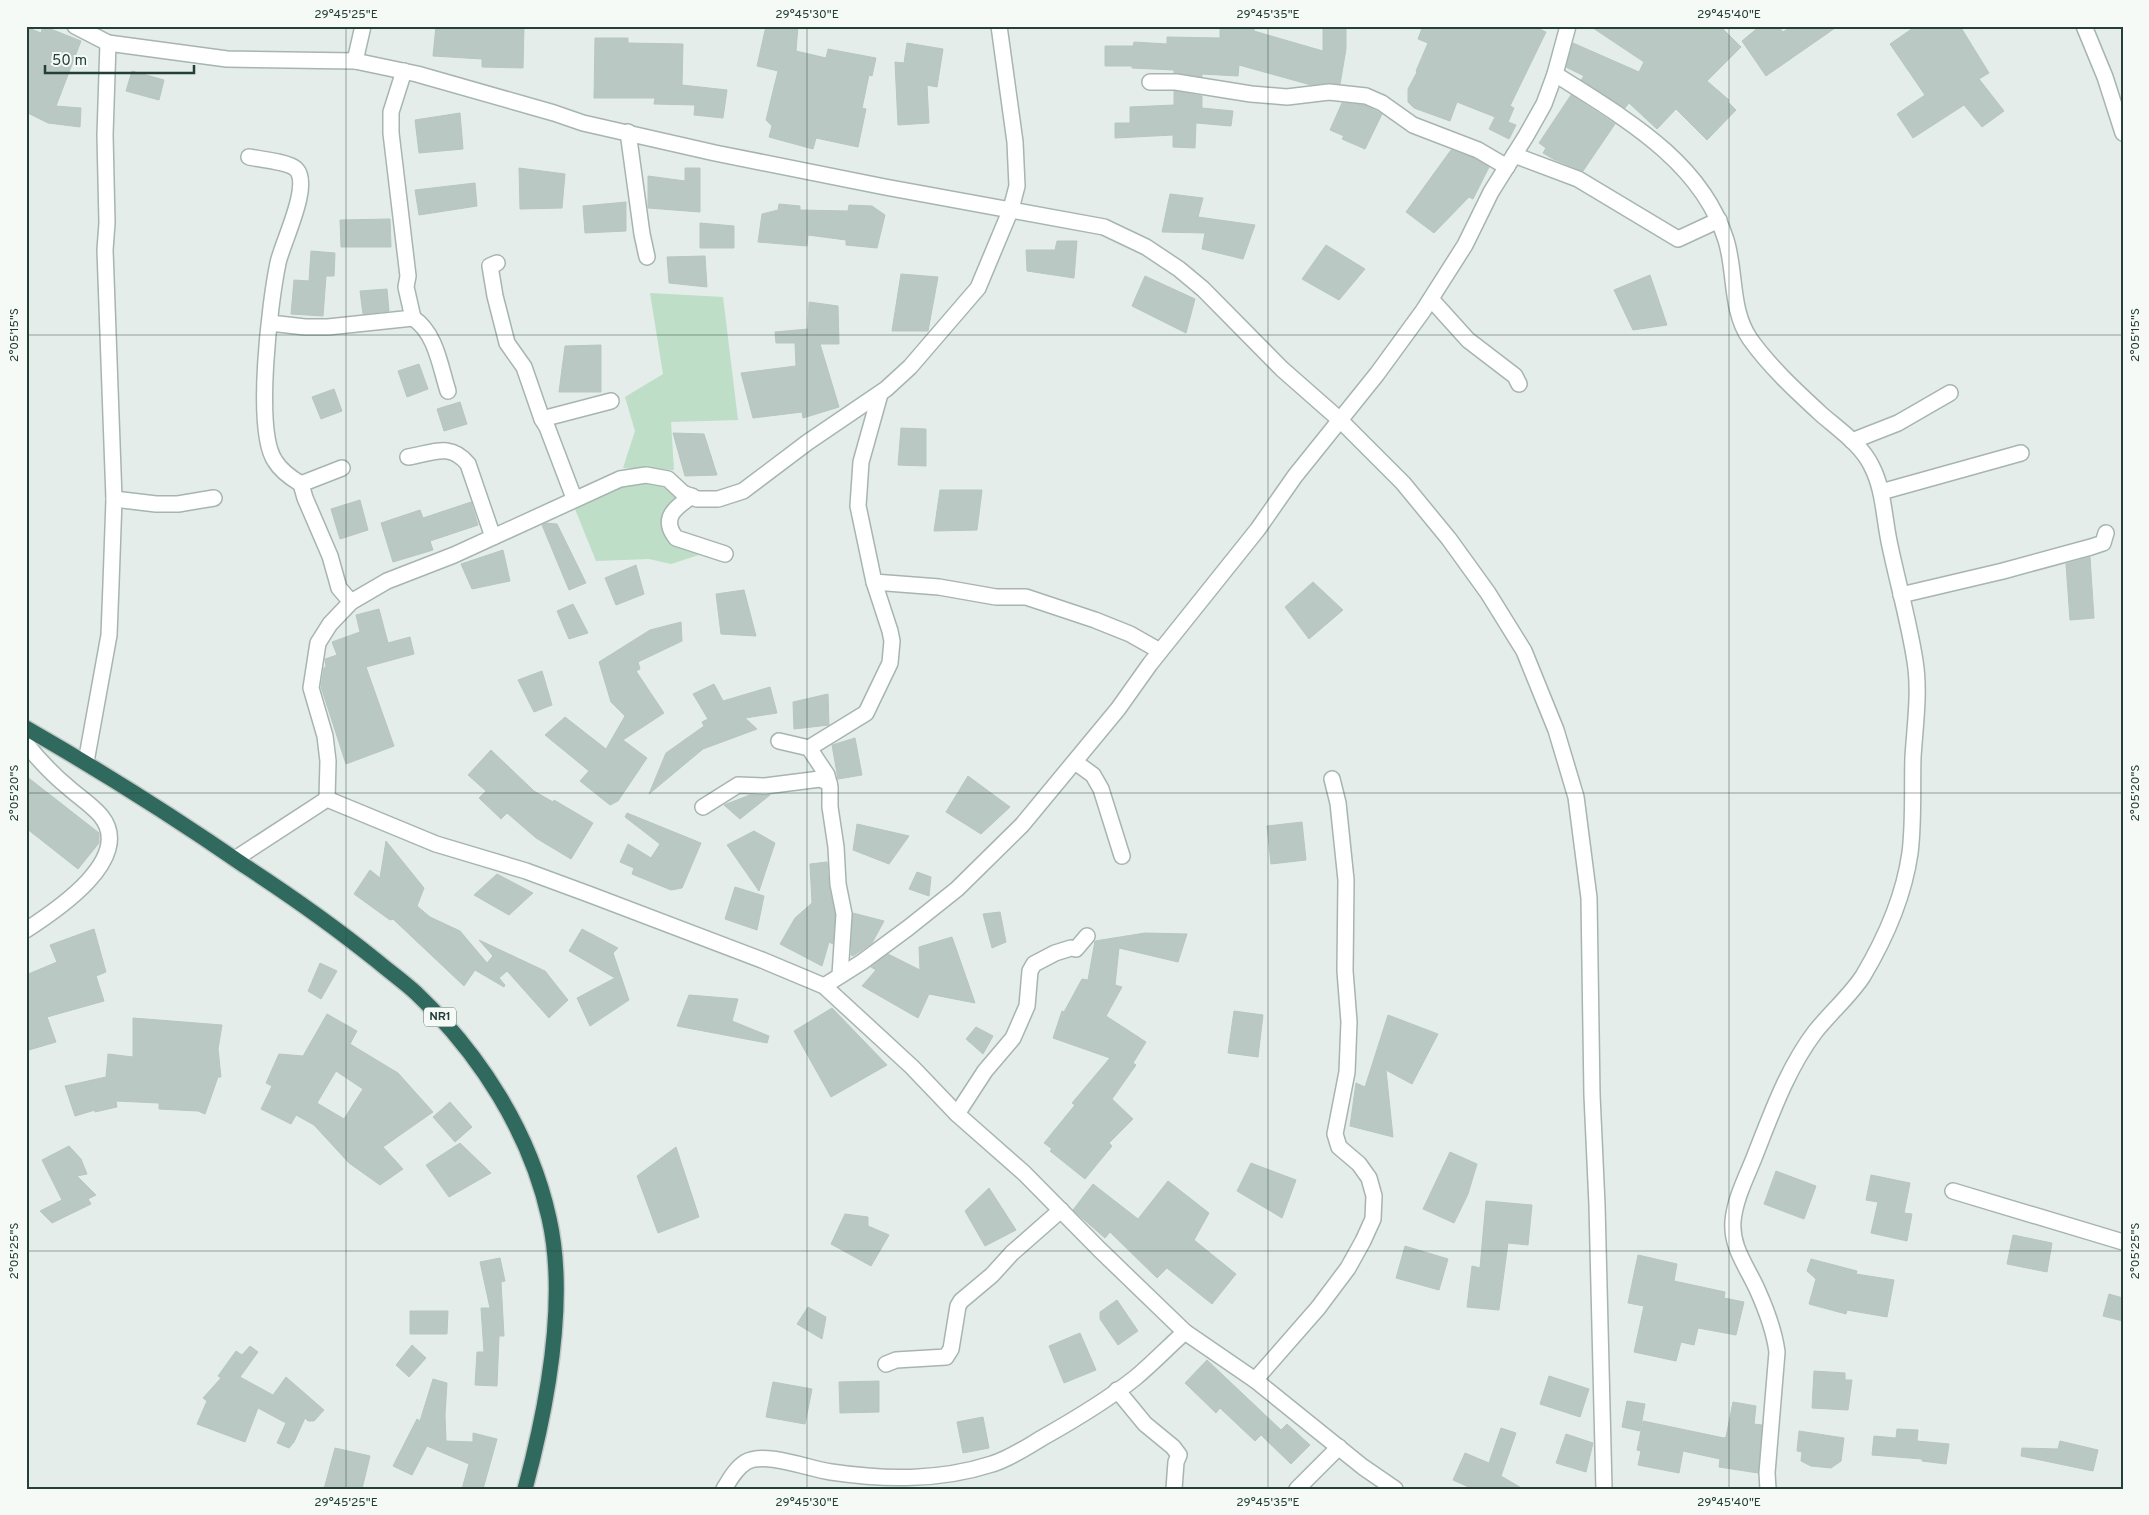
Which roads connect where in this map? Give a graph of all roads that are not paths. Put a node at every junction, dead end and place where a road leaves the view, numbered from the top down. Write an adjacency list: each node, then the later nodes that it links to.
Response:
1 (74, 26): 6 (street)
2 (363, 26): 7 (street)
3 (999, 26): 15 (street)
4 (1568, 26): 9 (street)
5 (2084, 26): 12 (street)
6 (108, 43): 7 (street); 38 (street)
7 (355, 61): 8 (street)
8 (404, 71): 11 (street); 20 (street)
9 (1555, 74): 14 (street); 16 (street)
10 (1150, 82): 14 (street)
11 (628, 132): 15 (street); 17 (street)
12 (2123, 133)
13 (249, 157): 21 (street)
14 (1511, 161): 16 (street); 19 (street)
15 (1011, 209): 25 (street); 28 (street)
16 (1719, 220): 29 (street)
17 (647, 257)
18 (497, 263): 27 (street)
19 (1431, 299): 22 (street); 28 (street)
20 (414, 318): 21 (street); 23 (street)
21 (270, 323): 33 (street)
22 (1519, 384)
23 (448, 391)
24 (1950, 393): 29 (street)
25 (880, 394): 35 (street); 42 (street)
26 (611, 401): 27 (street)
27 (542, 419): 37 (street)
28 (1340, 420): 45 (street); 76 (street)
29 (1852, 441): 34 (street)
30 (2022, 453): 34 (street)
31 (408, 457): 40 (street)
32 (342, 468): 33 (street)
33 (301, 484): 44 (street)
34 (1881, 492): 43 (street)
35 (692, 496): 37 (street); 41 (street)
36 (214, 498): 38 (street)
37 (574, 498): 40 (street)
38 (114, 500): 50 (street)
39 (2106, 533): 43 (street)
40 (493, 537): 44 (street)
41 (725, 554)
42 (874, 582): 45 (street); 49 (street)
43 (1901, 595): 77 (street)
44 (351, 602): 54 (street)
45 (1160, 650): 51 (street)
46 (26, 728): 50 (highway, NR1)
47 (780, 741): 49 (street)
48 (26, 744): 58 (street)
49 (809, 748): 53 (street)
50 (86, 762): 57 (highway, NR1)
51 (1075, 762): 56 (street); 60 (street)
52 (1332, 779): 68 (street)
53 (829, 783): 55 (street); 60 (street)
54 (327, 799): 57 (street); 61 (street)
55 (703, 807)
56 (1122, 856)
57 (235, 859): 71 (highway, NR1)
58 (26, 930)
59 (1087, 936): 62 (street)
60 (840, 975): 61 (street)
61 (824, 986): 62 (street)
62 (957, 1114): 64 (street)
63 (1953, 1191): 65 (street)
64 (1061, 1210): 66 (street); 67 (street)
65 (2123, 1242)
66 (1185, 1332): 68 (street); 69 (street)
67 (886, 1364)
68 (1255, 1380): 70 (street)
69 (1117, 1390): 72 (street); 73 (street)
70 (1339, 1447): 74 (street); 75 (street)
71 (525, 1489)
72 (724, 1489)
73 (1174, 1489)
74 (1297, 1489)
75 (1395, 1489)
76 (1604, 1489)
77 (1768, 1489)

